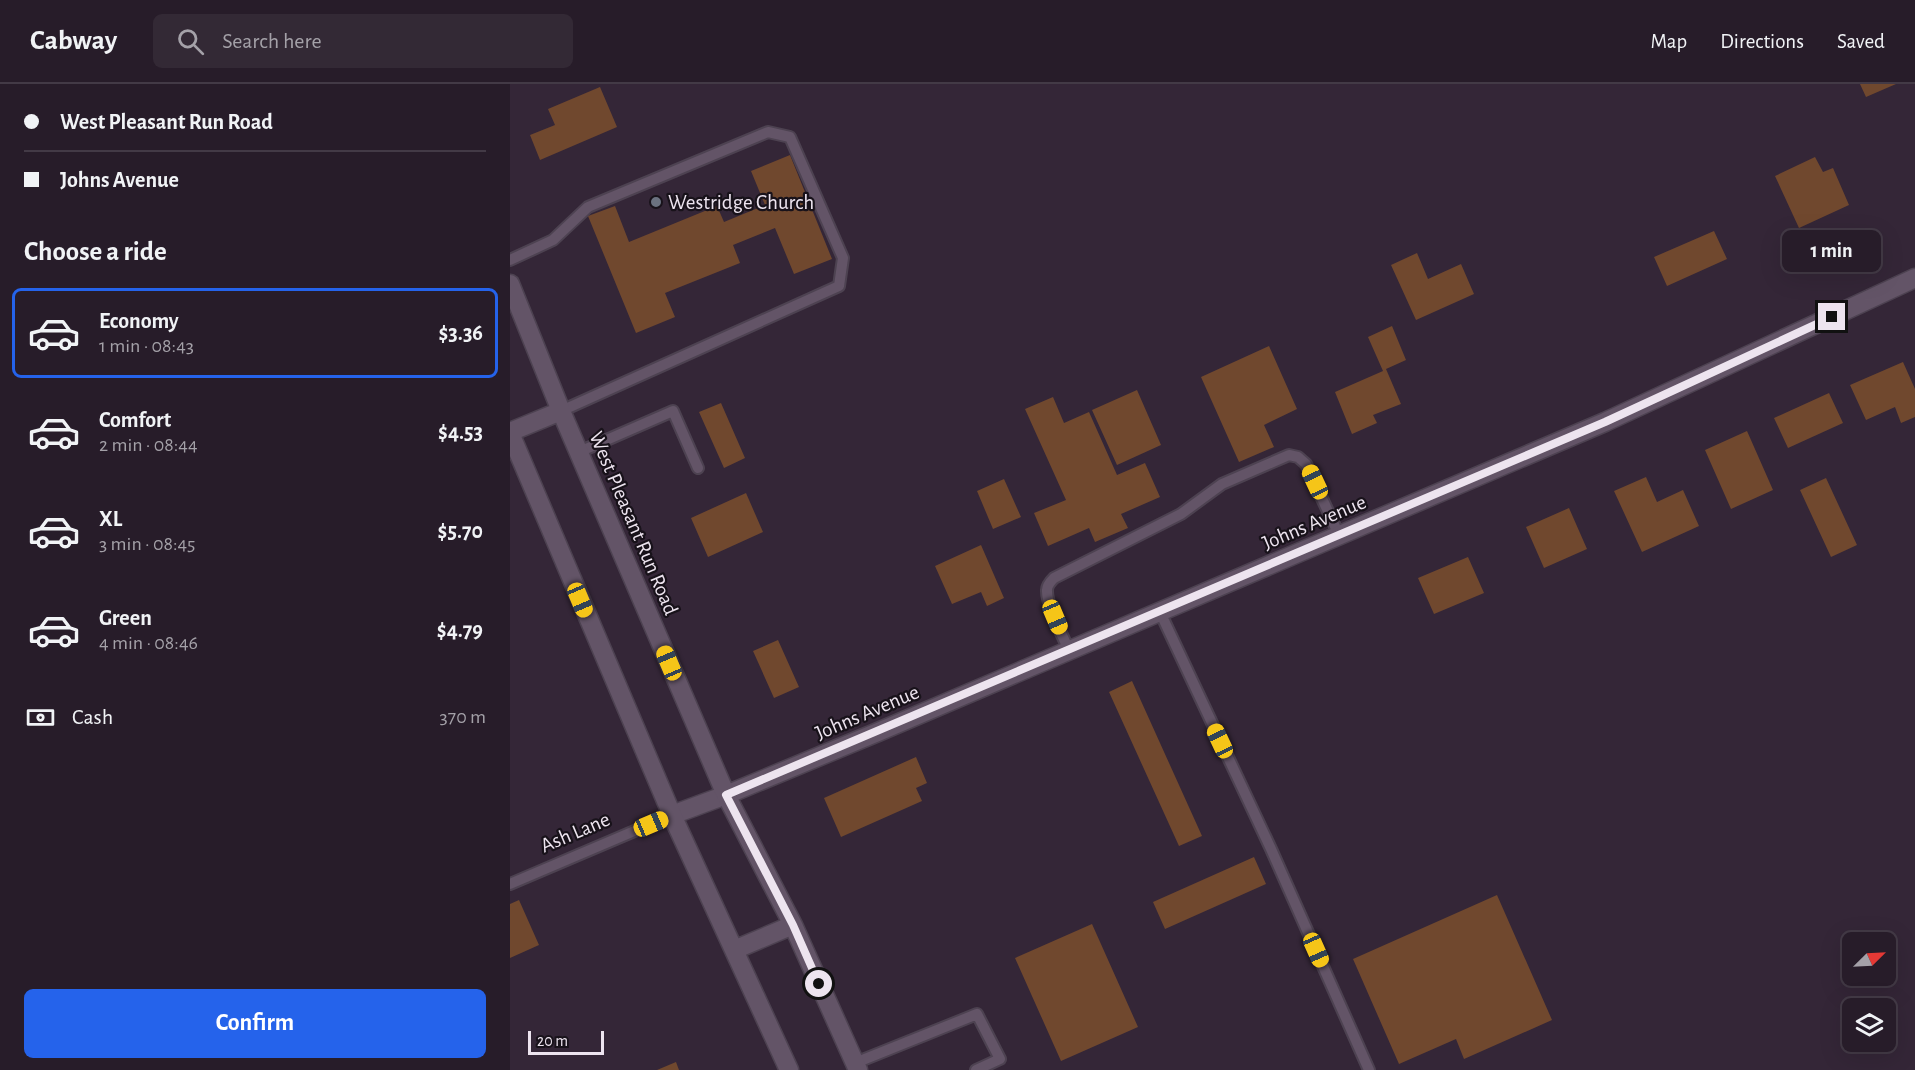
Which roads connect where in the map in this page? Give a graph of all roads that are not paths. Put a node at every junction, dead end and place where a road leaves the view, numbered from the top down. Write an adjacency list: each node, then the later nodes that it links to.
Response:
1 (510, 260): 4 (lane)
2 (1915, 278): 8 (main road, Johns Avenue)
3 (510, 284): 4 (main road, West Pleasant Run Road)
4 (561, 411): 5 (main road); 6 (main road, West Pleasant Run Road)
5 (510, 432): 12 (main road)
6 (579, 452): 7 (lane); 11 (main road, West Pleasant Run Road)
7 (698, 468)
8 (1339, 535): 9 (main road, Johns Avenue); 10 (lane)
9 (1160, 612): 10 (main road, Johns Avenue); 19 (lane)
10 (1069, 650): 11 (main road, Johns Avenue)
11 (726, 795): 12 (main road, Ash Lane); 14 (main road, West Pleasant Run Road)
12 (672, 815): 13 (lane, Ash Lane); 15 (main road)
13 (510, 884)
14 (793, 925): 15 (main road); 16 (main road, West Pleasant Run Road)
15 (734, 950): 17 (main road)
16 (857, 1067): 18 (lane)
17 (789, 1070)
18 (976, 1070)
19 (1369, 1070)

